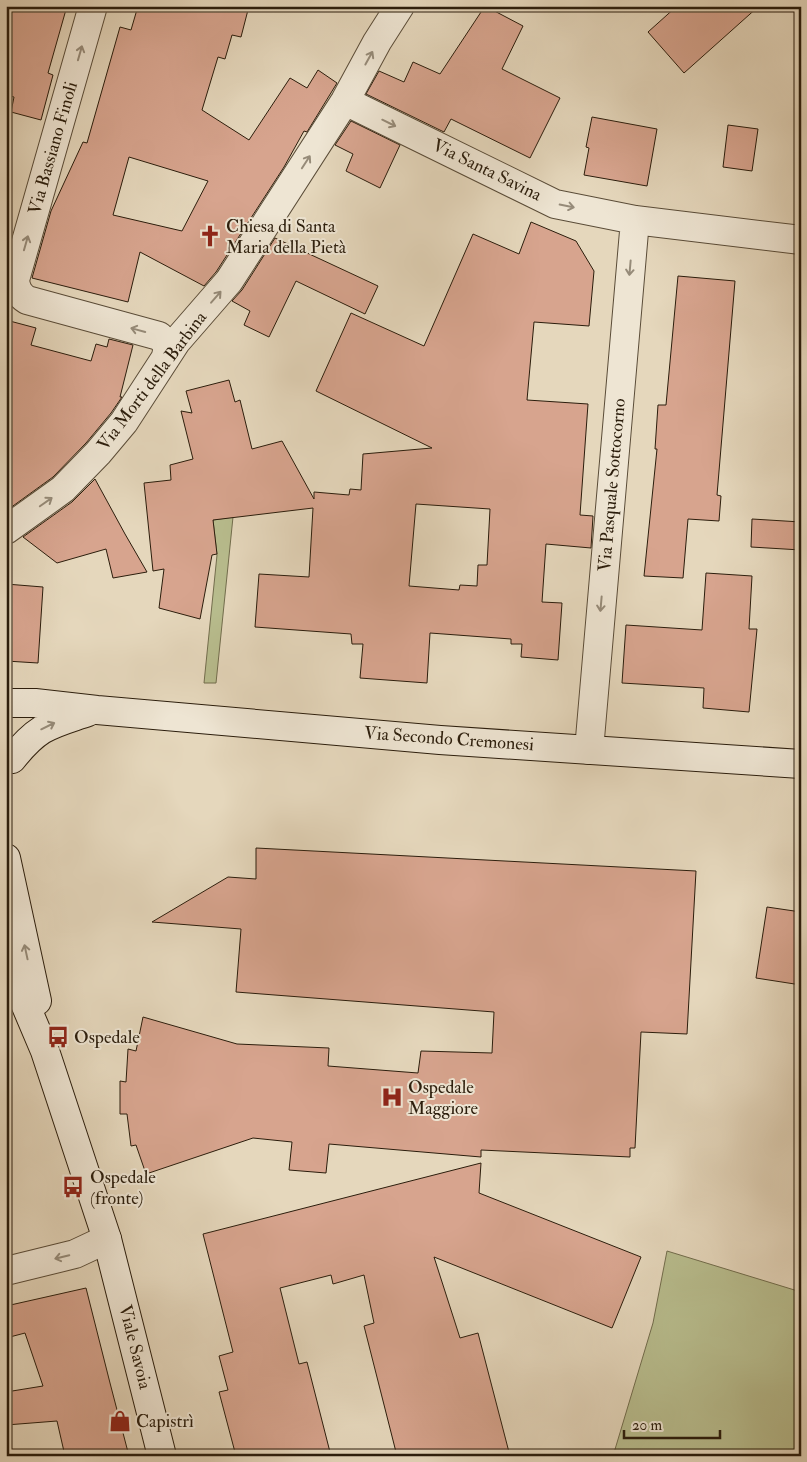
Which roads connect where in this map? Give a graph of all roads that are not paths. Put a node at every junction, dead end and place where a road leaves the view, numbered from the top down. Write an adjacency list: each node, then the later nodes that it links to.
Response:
1 (93, 6): 6 (street, Via Bassiano Finoli, one-way to 1)
2 (400, 6): 3 (street, Via Morti della Barbina, one-way to 2)
3 (345, 101): 4 (street, Via Santa Savina, one-way to 4); 6 (street, Via Morti della Barbina, one-way to 3)
4 (635, 220): 5 (street, Via Santa Savina); 11 (street, Via Pasquale Sottocorno, one-way to 11)
5 (801, 240)
6 (165, 359): 7 (street, Via Morti della Barbina, one-way to 6)
7 (6, 530)
8 (6, 703): 9 (street, Via Secondo Cremonesi)
9 (97, 710): 11 (street, Via Secondo Cremonesi); 12 (street, Via Secondo Cremonesi, one-way to 9)
10 (6, 716): 12 (street)
11 (589, 750): 13 (street, Via Secondo Cremonesi)
12 (9, 763)
13 (801, 764)
14 (6, 858): 16 (street, one-way to 14)
15 (6, 959): 16 (street)
16 (45, 1051): 17 (street, Viale Savoia)
17 (107, 1238): 18 (street, one-way to 18); 19 (street, Viale Savoia)
18 (6, 1270)
19 (162, 1456)

